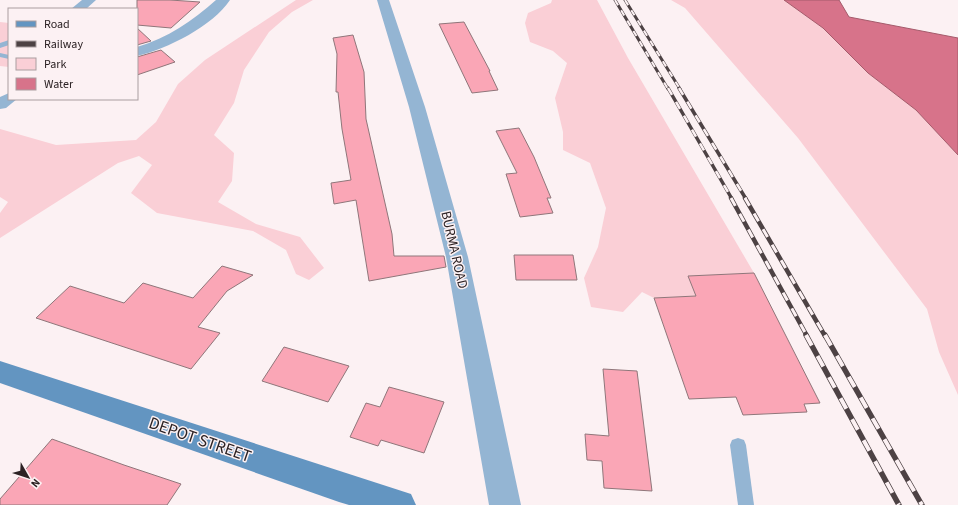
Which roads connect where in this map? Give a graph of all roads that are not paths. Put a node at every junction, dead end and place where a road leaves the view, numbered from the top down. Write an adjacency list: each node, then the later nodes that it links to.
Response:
1 (90, 0): 4 (street)
2 (224, 0): 5 (street)
3 (383, 0): 9 (street, BURMA ROAD)
4 (79, 8)
5 (138, 52)
6 (0, 372): 8 (main road, DEPOT STREET)
7 (738, 445): 10 (lane)
8 (400, 505)
9 (505, 505)
10 (746, 505)

